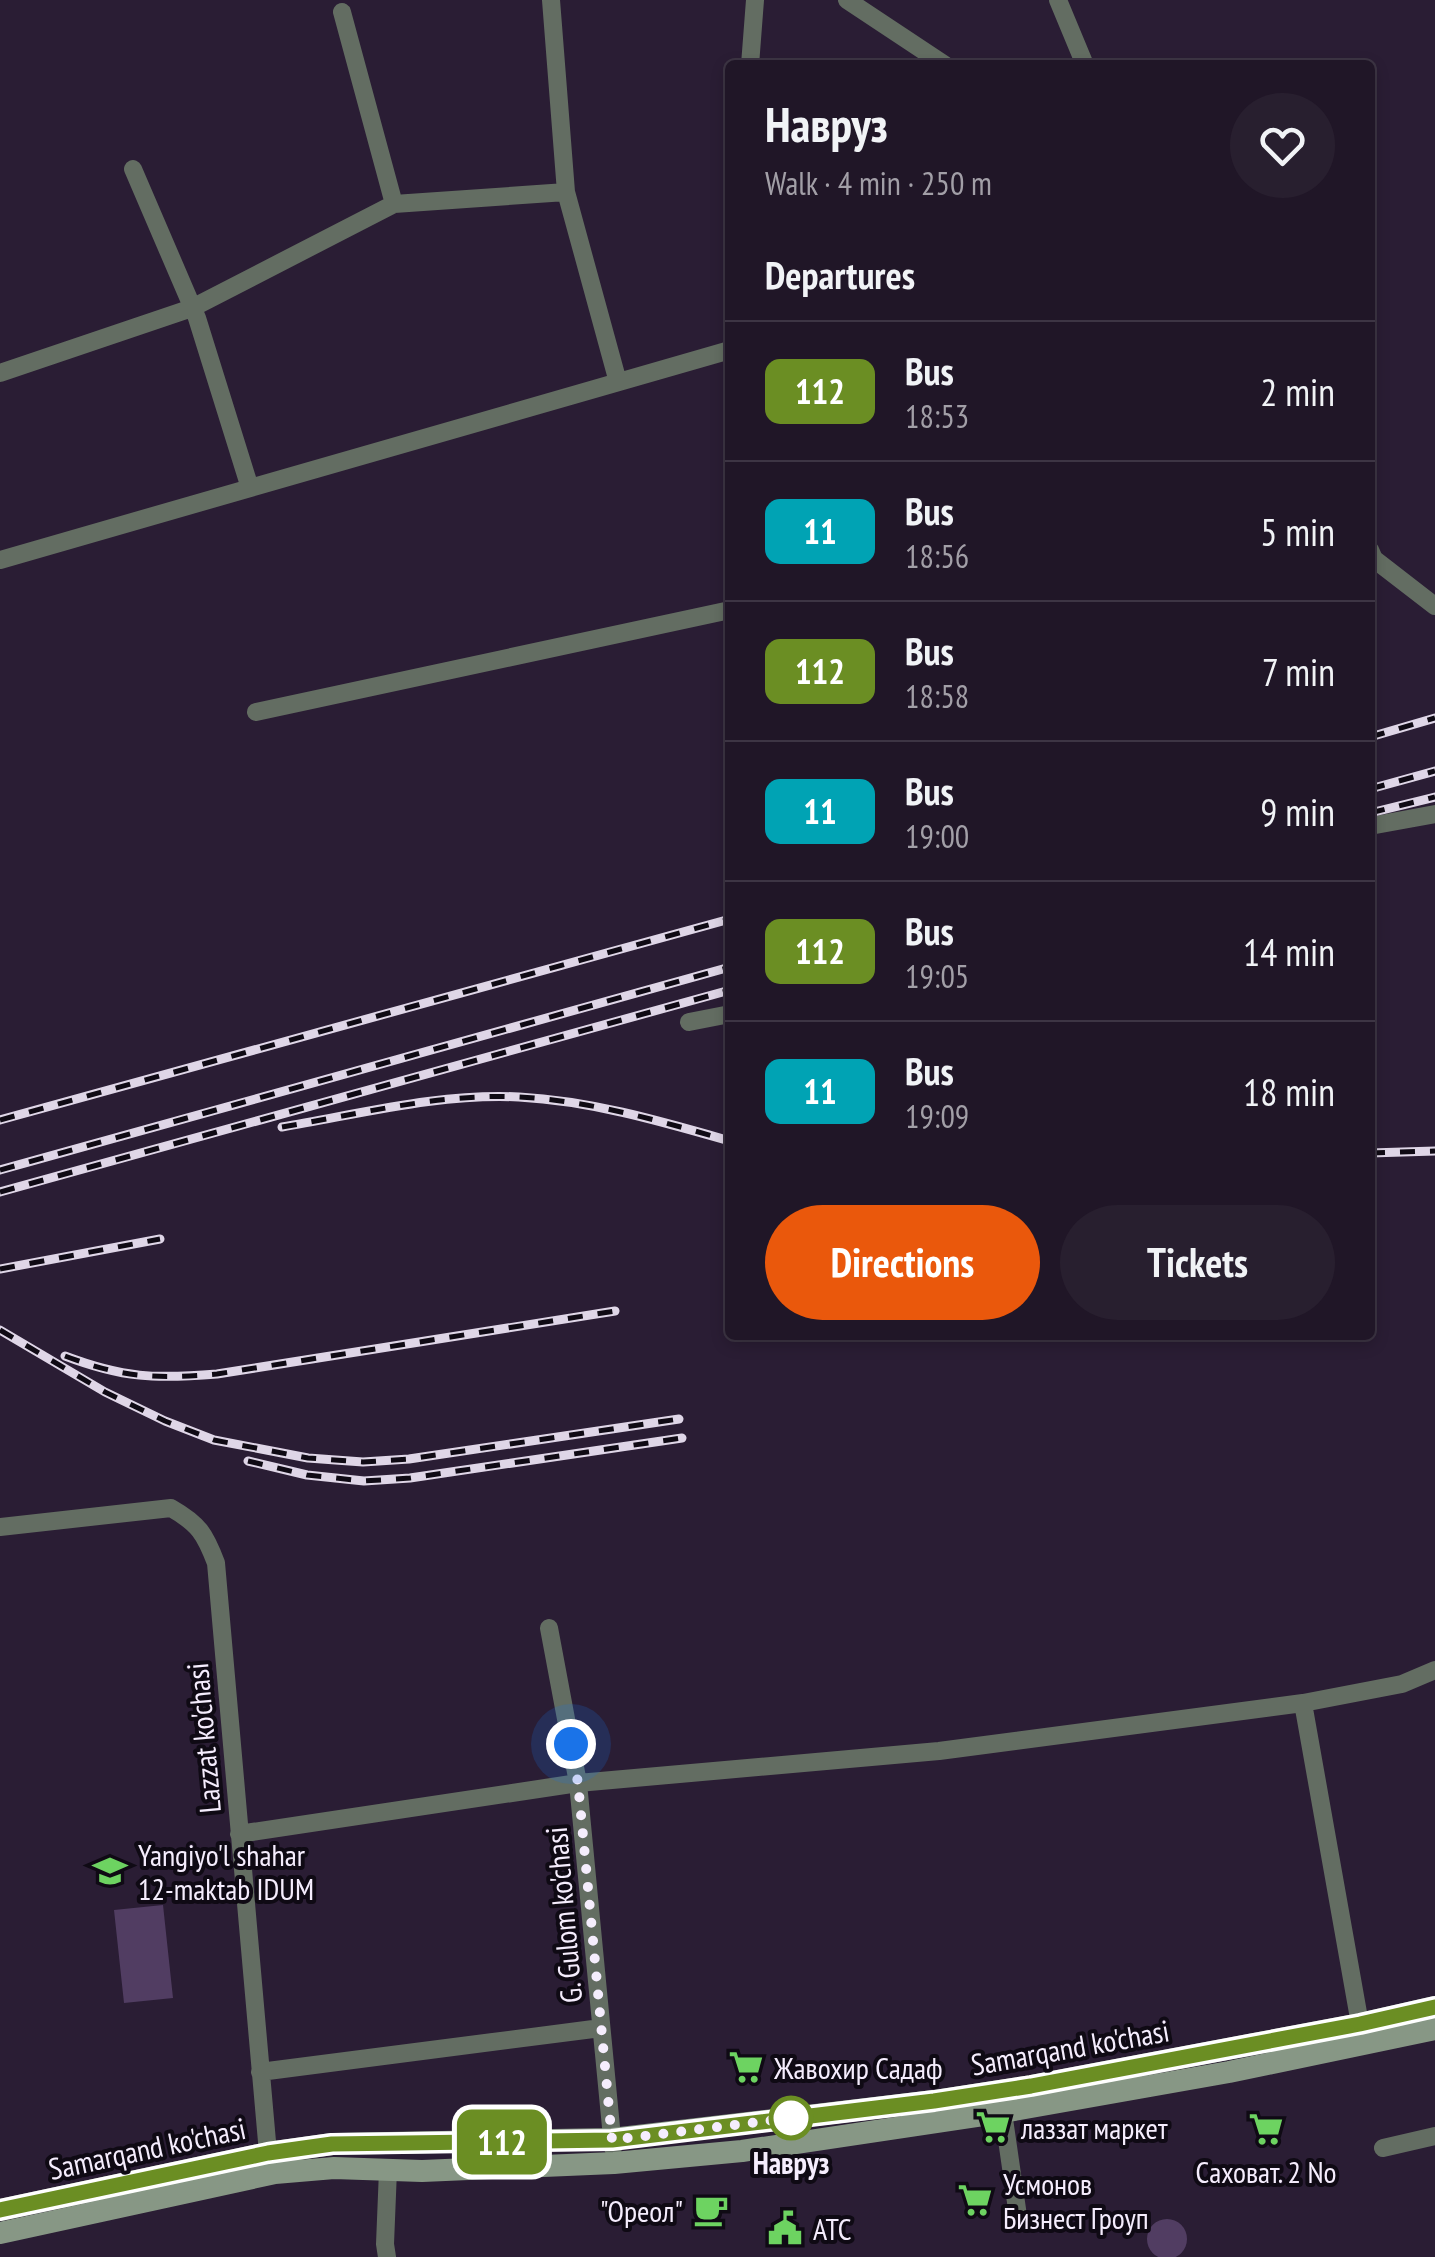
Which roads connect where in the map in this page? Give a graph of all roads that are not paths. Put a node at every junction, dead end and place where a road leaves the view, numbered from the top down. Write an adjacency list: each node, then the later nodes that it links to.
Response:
1 (551, 0): 10 (street)
2 (754, 0): 6 (street)
3 (847, 0): 7 (street)
4 (1058, 0): 8 (street)
5 (342, 12): 11 (street)
6 (750, 60)
7 (937, 60)
8 (1083, 60)
9 (133, 169): 12 (street)
10 (566, 192): 11 (street); 15 (street)
11 (394, 204): 12 (street)
12 (192, 308): 14 (street); 16 (street)
13 (725, 351): 15 (street)
14 (0, 372)
15 (618, 382): 16 (street)
16 (250, 488): 17 (street)
17 (0, 560)
18 (1375, 560): 19 (street)
19 (1435, 606)
20 (725, 611): 21 (street)
21 (256, 712)
22 (1435, 814): 23 (street)
23 (1375, 825)
24 (725, 1015): 25 (street)
25 (689, 1022)
26 (0, 1528): 31 (street, Lazzat ko'chasi)
27 (549, 1628): 30 (street, G. Gulom ko'chasi)
28 (1435, 1670): 29 (street)
29 (1303, 1703): 30 (street); 35 (street)
30 (578, 1783): 31 (street); 33 (street, G. Gulom ko'chasi)
31 (239, 1834): 36 (street, Lazzat ko'chasi)
32 (1435, 2007): 35 (main road, Samarqand ko'chasi)
33 (601, 2028): 36 (street); 40 (street, G. Gulom ko'chasi)
34 (1435, 2029): 35 (main road, Samarqand ko'chasi)
35 (1363, 2034): 37 (main road, Samarqand ko'chasi); 40 (main road, Samarqand ko'chasi)
36 (260, 2072): 41 (street, Lazzat ko'chasi)
37 (1003, 2112): 40 (main road, Samarqand ko'chasi); 44 (street)
38 (1435, 2136): 39 (street)
39 (1383, 2148)
40 (613, 2151): 41 (main road, Samarqand ko'chasi); 42 (main road, Samarqand ko'chasi)
41 (268, 2153): 43 (main road, Samarqand ko'chasi)
42 (388, 2170): 45 (main road, Samarqand ko'chasi); 46 (street)
43 (0, 2210)
44 (1019, 2223)
45 (0, 2234)
46 (387, 2257)

